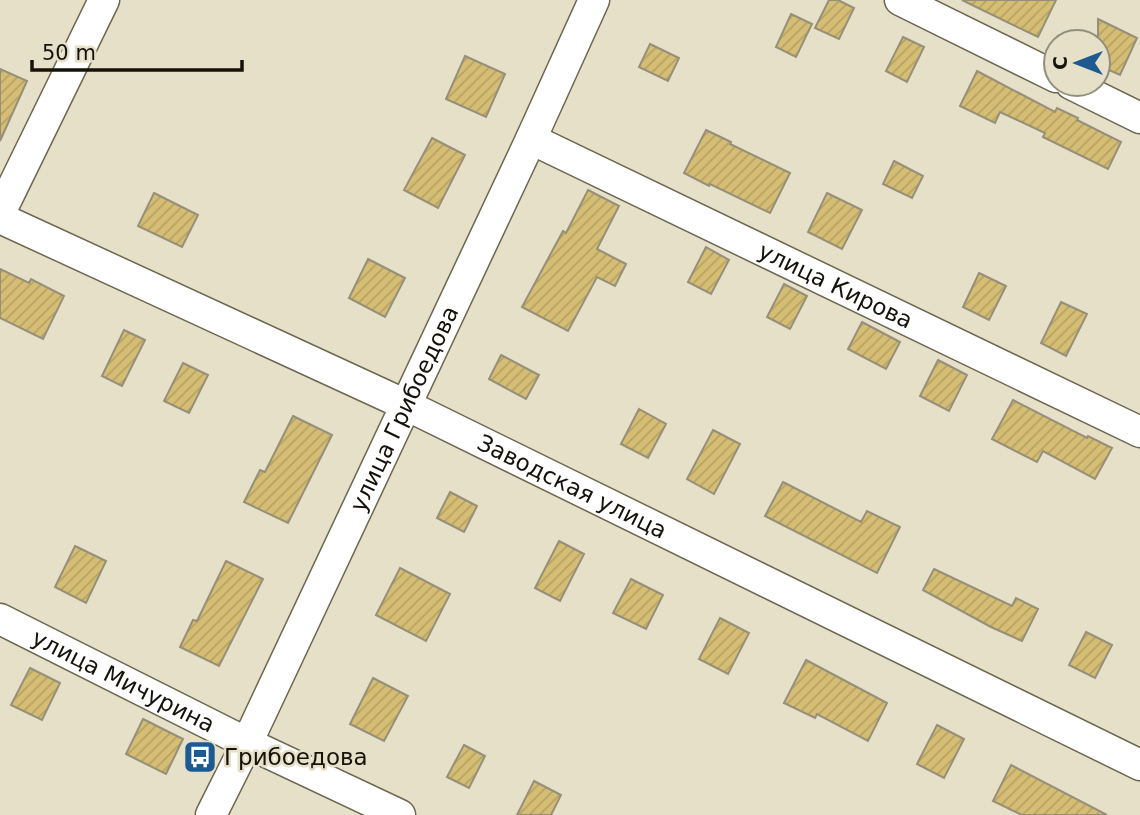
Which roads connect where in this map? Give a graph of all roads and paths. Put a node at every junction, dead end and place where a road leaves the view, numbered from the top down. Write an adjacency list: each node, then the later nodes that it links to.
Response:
1 (104, 0): 8 (street)
2 (594, 0): 7 (street, улица Грибоедова)
3 (900, 0): 4 (street)
4 (1042, 70)
5 (1099, 98): 6 (street)
6 (1140, 118)
7 (531, 139): 10 (street, улица Грибоедова); 11 (street, улица Кирова)
8 (0, 213)
9 (0, 218): 10 (street, Заводская улица)
10 (406, 405): 13 (street, улица Грибоедова); 14 (street, Заводская улица)
11 (1140, 432)
12 (0, 619): 13 (street, улица Мичурина)
13 (247, 743): 15 (street, улица Грибоедова); 16 (street, улица Мичурина)
14 (1140, 765)
15 (211, 815)
16 (400, 815)

